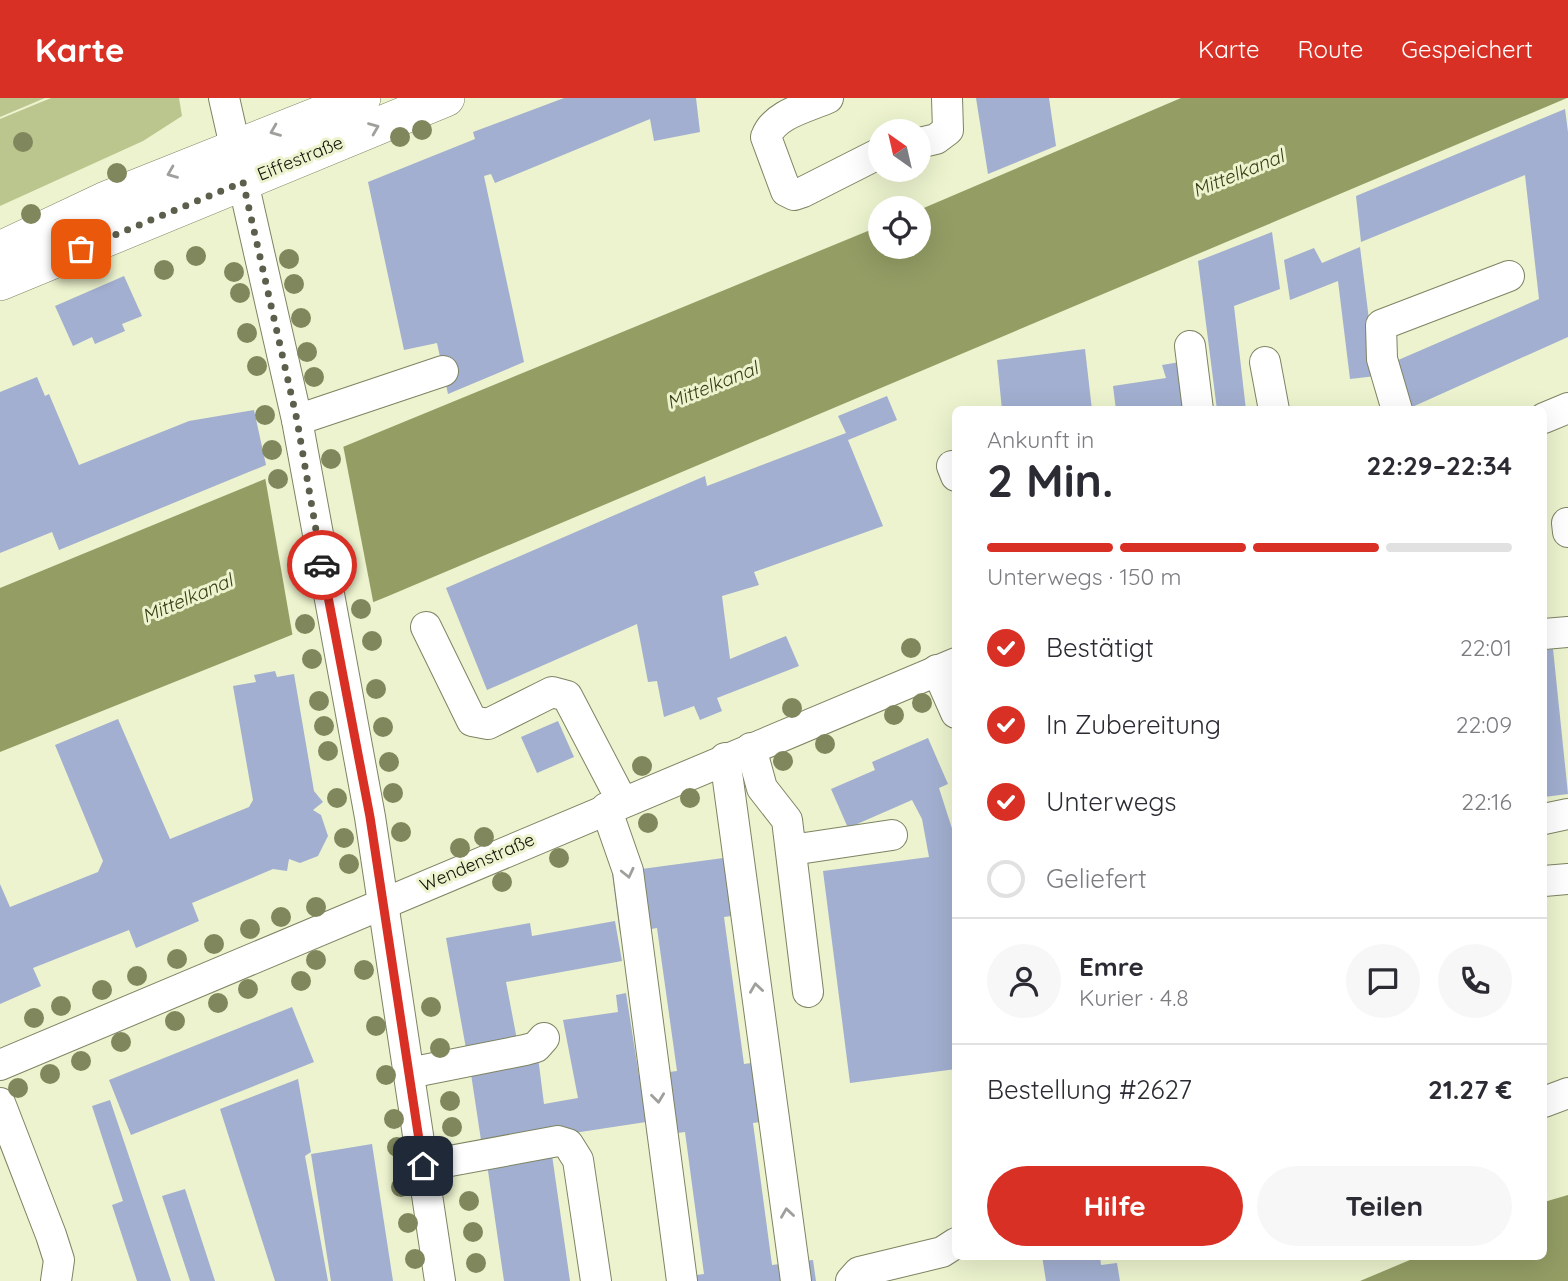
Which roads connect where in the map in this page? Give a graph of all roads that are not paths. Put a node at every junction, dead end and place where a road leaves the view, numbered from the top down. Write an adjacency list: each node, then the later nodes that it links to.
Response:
1 (224, 98): 7 (street)
2 (362, 98): 7 (main road, Eiffestraße, one-way to 7)
3 (446, 98): 9 (main road, Eiffestraße, one-way to 3)
4 (828, 98): 8 (street)
5 (947, 98): 6 (street)
6 (931, 140)
7 (235, 147): 9 (street); 10 (main road, Eiffestraße, one-way to 10)
8 (868, 159)
9 (243, 182): 12 (main road, Eiffestraße); 21 (street)
10 (0, 250)
11 (1508, 276): 18 (street)
12 (0, 282)
13 (1190, 346): 16 (street)
14 (1265, 362): 17 (street)
15 (443, 371): 21 (street)
16 (1198, 406)
17 (1274, 406)
18 (1396, 406)
19 (1568, 408): 20 (street)
20 (1547, 417)
21 (297, 420): 35 (street)
22 (426, 627): 28 (street)
23 (1568, 632): 24 (street)
24 (1547, 635)
25 (946, 666): 26 (street); 27 (street, Wendenstraße)
26 (952, 694)
27 (738, 753): 28 (street, Wendenstraße); 32 (street); 49 (street, one-way to 27)
28 (614, 805): 35 (street, Wendenstraße); 48 (street, one-way to 48)
29 (1568, 814): 30 (street)
30 (1547, 818)
31 (892, 835): 32 (street)
32 (792, 846): 36 (street)
33 (1568, 879): 34 (street)
34 (1547, 881)
35 (383, 902): 38 (street, Wendenstraße); 39 (street)
36 (808, 992)
37 (544, 1038): 39 (street)
38 (0, 1065)
39 (409, 1073): 43 (street)
40 (1568, 1093): 41 (street)
41 (1547, 1101)
42 (0, 1103): 45 (street)
43 (423, 1166): 46 (street); 47 (street)
44 (952, 1246): 50 (street)
45 (56, 1281)
46 (440, 1281)
47 (596, 1281)
48 (682, 1281)
49 (796, 1281)
50 (851, 1281)

